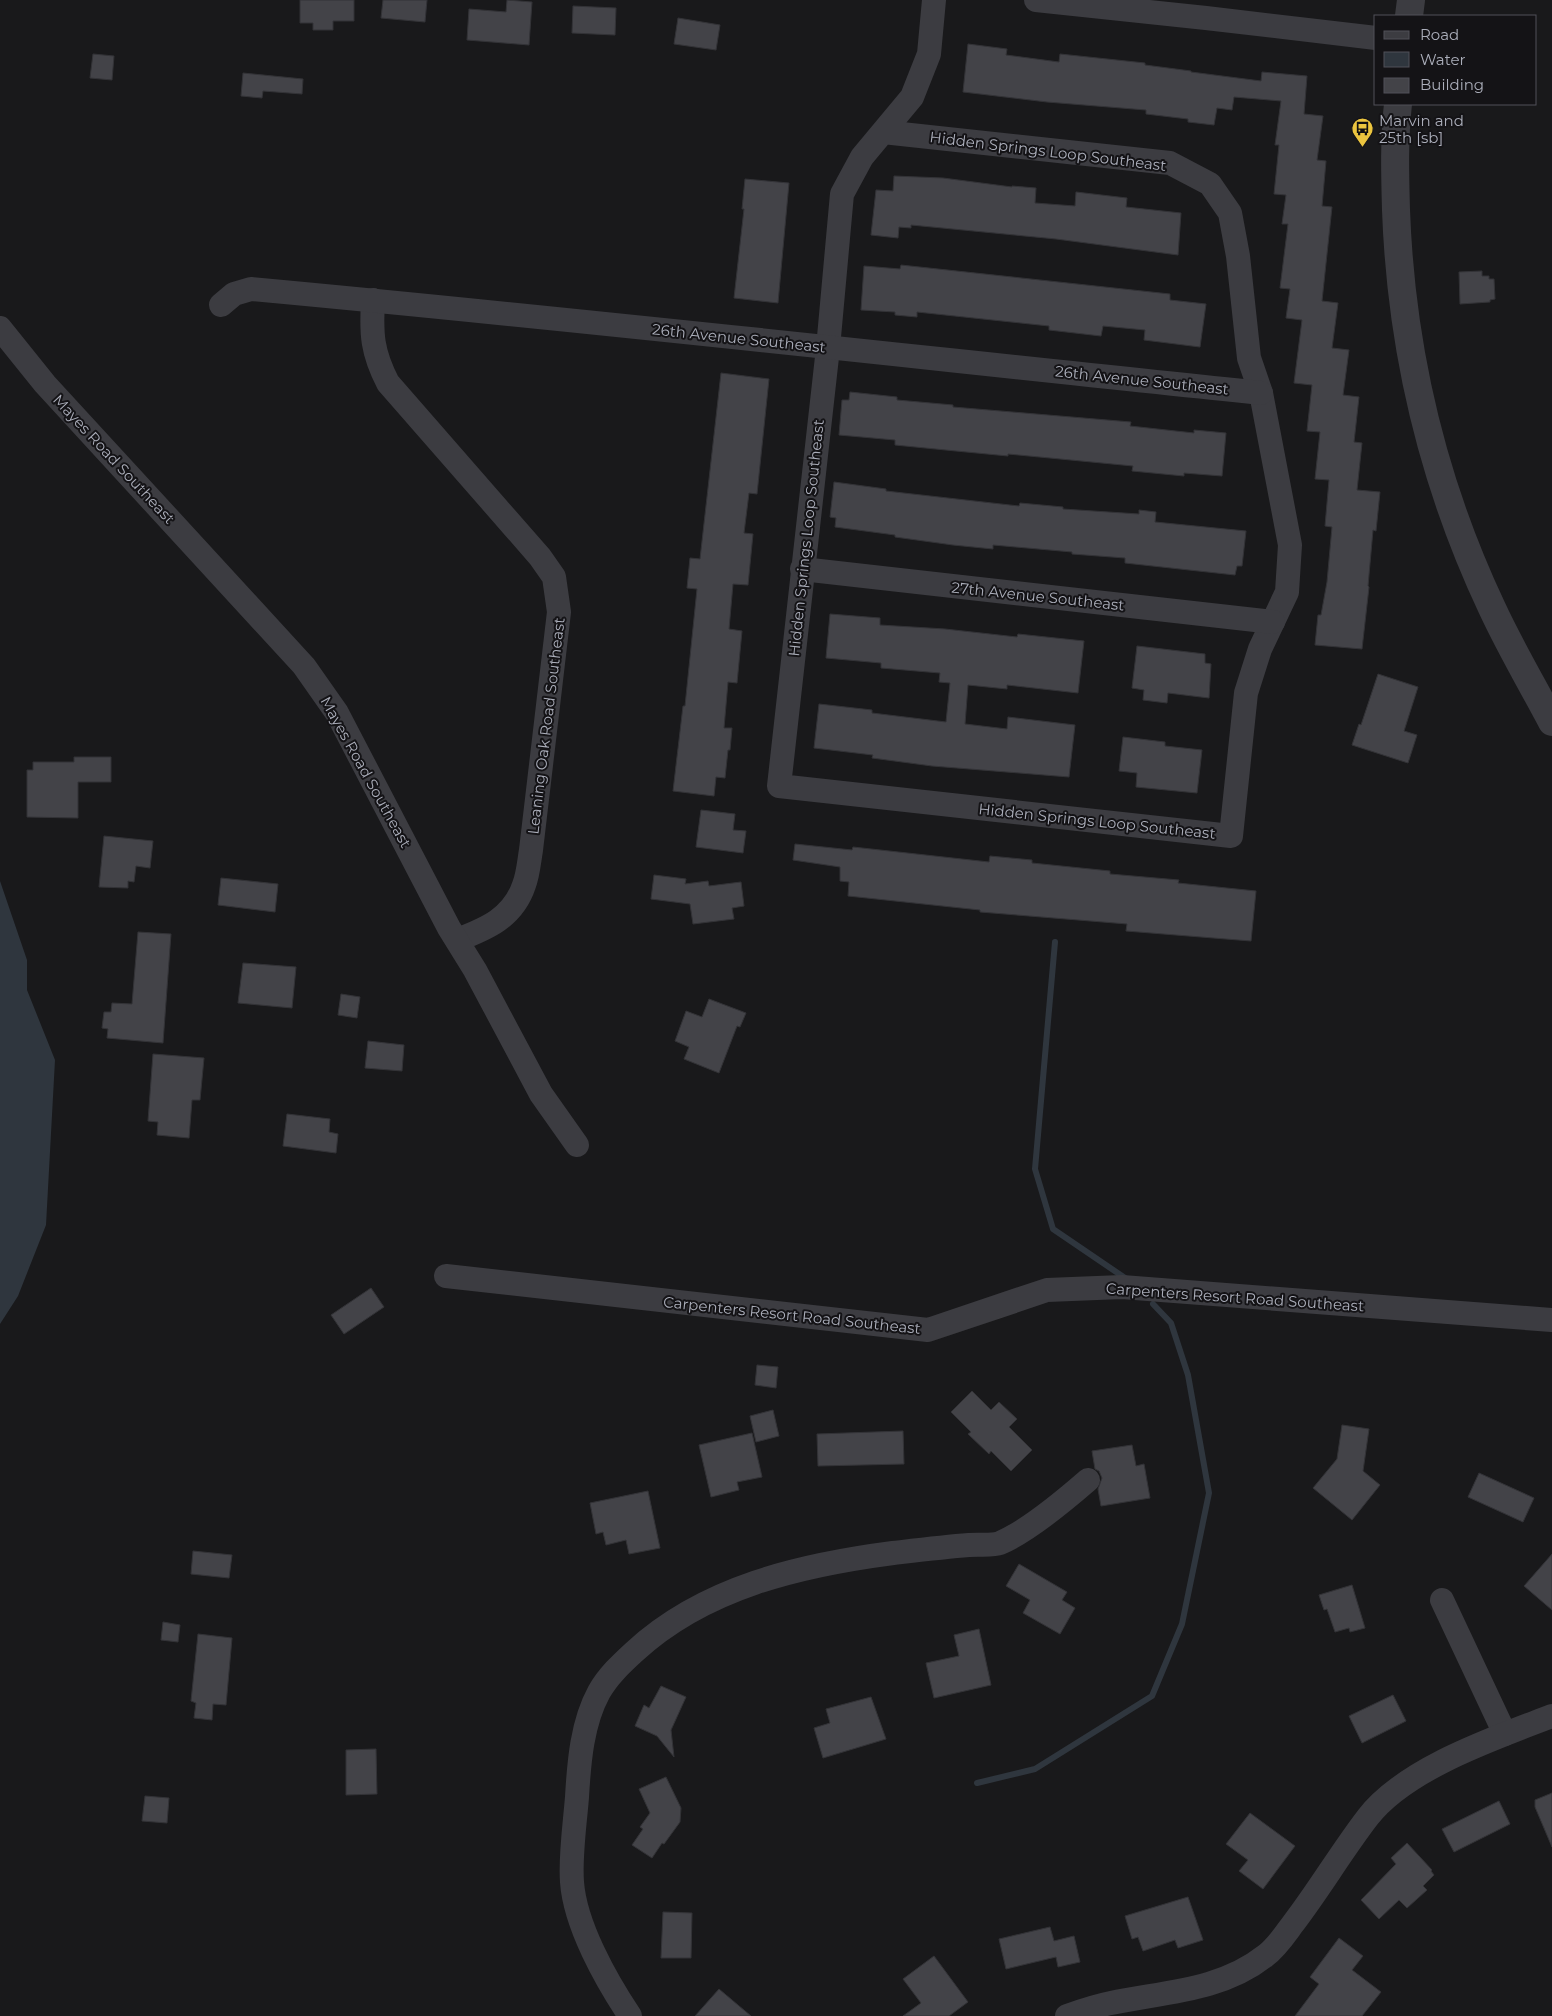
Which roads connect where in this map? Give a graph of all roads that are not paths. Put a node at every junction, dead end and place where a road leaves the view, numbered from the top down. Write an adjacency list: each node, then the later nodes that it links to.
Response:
1 (934, 0): 8 (street, Hidden Springs Loop Southeast)
2 (1036, 0): 4 (street)
3 (1411, 0): 5 (street)
4 (1207, 9): 6 (street)
5 (1409, 15)
6 (1374, 38)
7 (1398, 105): 16 (street)
8 (883, 132): 12 (street, Hidden Springs Loop Southeast); 13 (street, Hidden Springs Loop Southeast)
9 (373, 300): 10 (street, 26th Avenue Southeast); 12 (street, 26th Avenue Southeast); 17 (street, Leaning Oak Road Southeast)
10 (221, 305)
11 (0, 328): 17 (street, Mayes Road Southeast)
12 (828, 348): 13 (street, 26th Avenue Southeast); 14 (street, Hidden Springs Loop Southeast)
13 (1261, 392): 15 (street, Hidden Springs Loop Southeast)
14 (802, 569): 15 (street, 27th Avenue Southeast); 15 (street, Hidden Springs Loop Southeast)
15 (1273, 622)
16 (1552, 722)
17 (457, 940): 18 (street, Mayes Road Southeast)
18 (577, 1145)
19 (446, 1276): 20 (street, Carpenters Resort Road Southeast)
20 (1552, 1320)
21 (1088, 1480): 25 (street)
22 (1442, 1600): 24 (street)
23 (1552, 1716): 24 (street)
24 (1505, 1734): 26 (street)
25 (630, 2016)
26 (1067, 2016)

